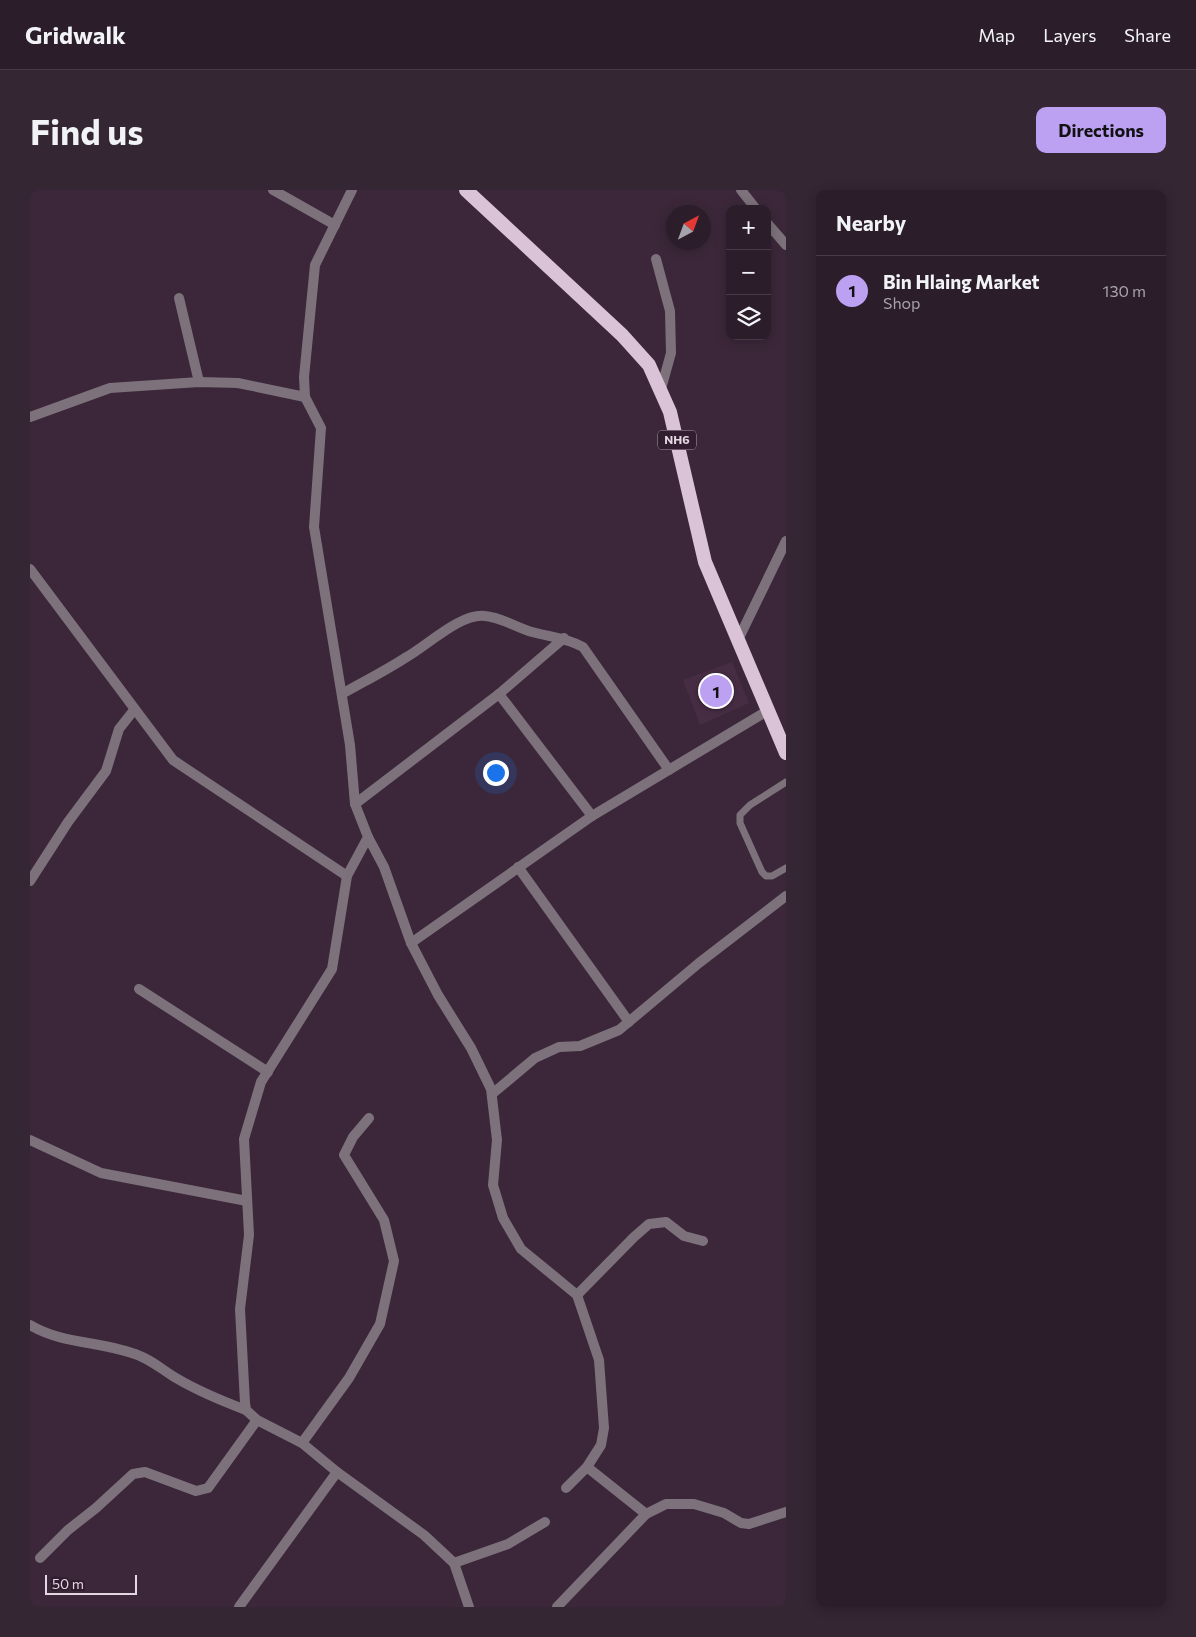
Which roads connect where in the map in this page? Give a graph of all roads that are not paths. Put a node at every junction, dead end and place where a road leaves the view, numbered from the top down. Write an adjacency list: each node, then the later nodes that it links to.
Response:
1 (273, 190): 6 (street)
2 (352, 190): 6 (street)
3 (466, 190): 12 (highway, NH6)
4 (741, 190): 5 (street)
5 (753, 205)
6 (335, 225): 13 (street)
7 (771, 228): 8 (street)
8 (786, 245)
9 (656, 259): 12 (street)
10 (179, 298): 11 (street)
11 (199, 382): 13 (street); 14 (street)
12 (661, 388): 18 (highway, NH6)
13 (305, 397): 19 (street)
14 (30, 417)
15 (786, 541): 18 (street)
16 (30, 570): 21 (street)
17 (564, 638): 19 (street); 20 (street); 24 (street)
18 (737, 642): 22 (highway, NH6)
19 (342, 694): 26 (street)
20 (499, 694): 26 (street); 27 (street)
21 (134, 710): 31 (street); 32 (street)
22 (767, 711): 23 (highway, NH6); 24 (street)
23 (786, 754)
24 (669, 770): 27 (street)
25 (786, 782): 30 (lane)
26 (355, 804): 28 (street)
27 (592, 816): 29 (street)
28 (368, 837): 31 (street); 34 (street)
29 (518, 867): 34 (street); 36 (street)
30 (786, 868)
31 (347, 876): 37 (street)
32 (30, 881)
33 (786, 896): 36 (street)
34 (410, 943): 38 (street)
35 (139, 989): 37 (street)
36 (629, 1022): 38 (street)
37 (268, 1072): 41 (street)
38 (492, 1094): 43 (street)
39 (369, 1118): 47 (street)
40 (30, 1140): 41 (street)
41 (247, 1201): 45 (street)
42 (704, 1241): 43 (street)
43 (577, 1295): 48 (street)
44 (30, 1325): 45 (street)
45 (246, 1410): 46 (street)
46 (257, 1420): 47 (street); 54 (street)
47 (302, 1443): 49 (street)
48 (587, 1467): 50 (street); 52 (street)
49 (337, 1472): 55 (street); 57 (street)
50 (566, 1488)
51 (786, 1512): 52 (street)
52 (646, 1514): 59 (street)
53 (545, 1522): 55 (street)
54 (40, 1558)
55 (454, 1564): 56 (street)
56 (467, 1602): 58 (street)
57 (239, 1607)
58 (459, 1607)
59 (557, 1607)

